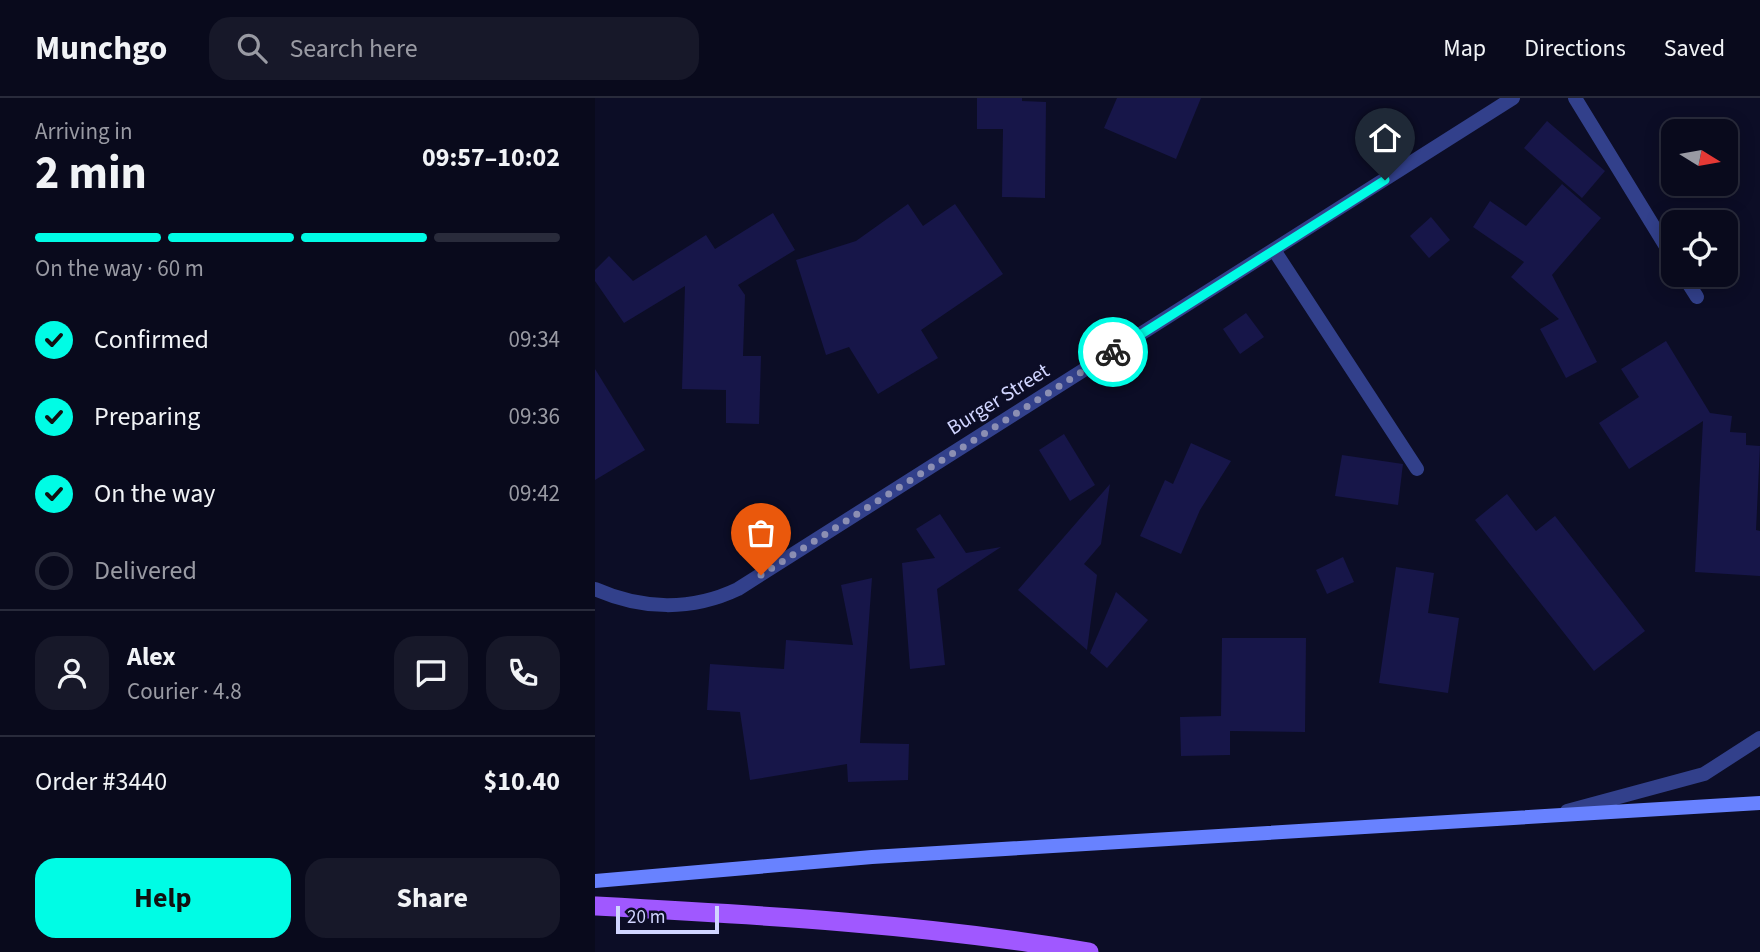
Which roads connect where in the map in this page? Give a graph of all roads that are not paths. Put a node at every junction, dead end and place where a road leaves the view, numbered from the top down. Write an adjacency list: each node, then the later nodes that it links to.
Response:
1 (1513, 98): 4 (street, Burger Street)
2 (1575, 98): 3 (street)
3 (1661, 238)
4 (1274, 250): 7 (street); 8 (street, Burger Street)
5 (1691, 287): 6 (street)
6 (1697, 297)
7 (1417, 469)
8 (595, 589)
9 (1760, 738): 11 (street)
10 (1760, 803): 11 (main road)
11 (1548, 816): 12 (main road)
12 (595, 881)
13 (595, 906): 14 (main road)
14 (1089, 952)

